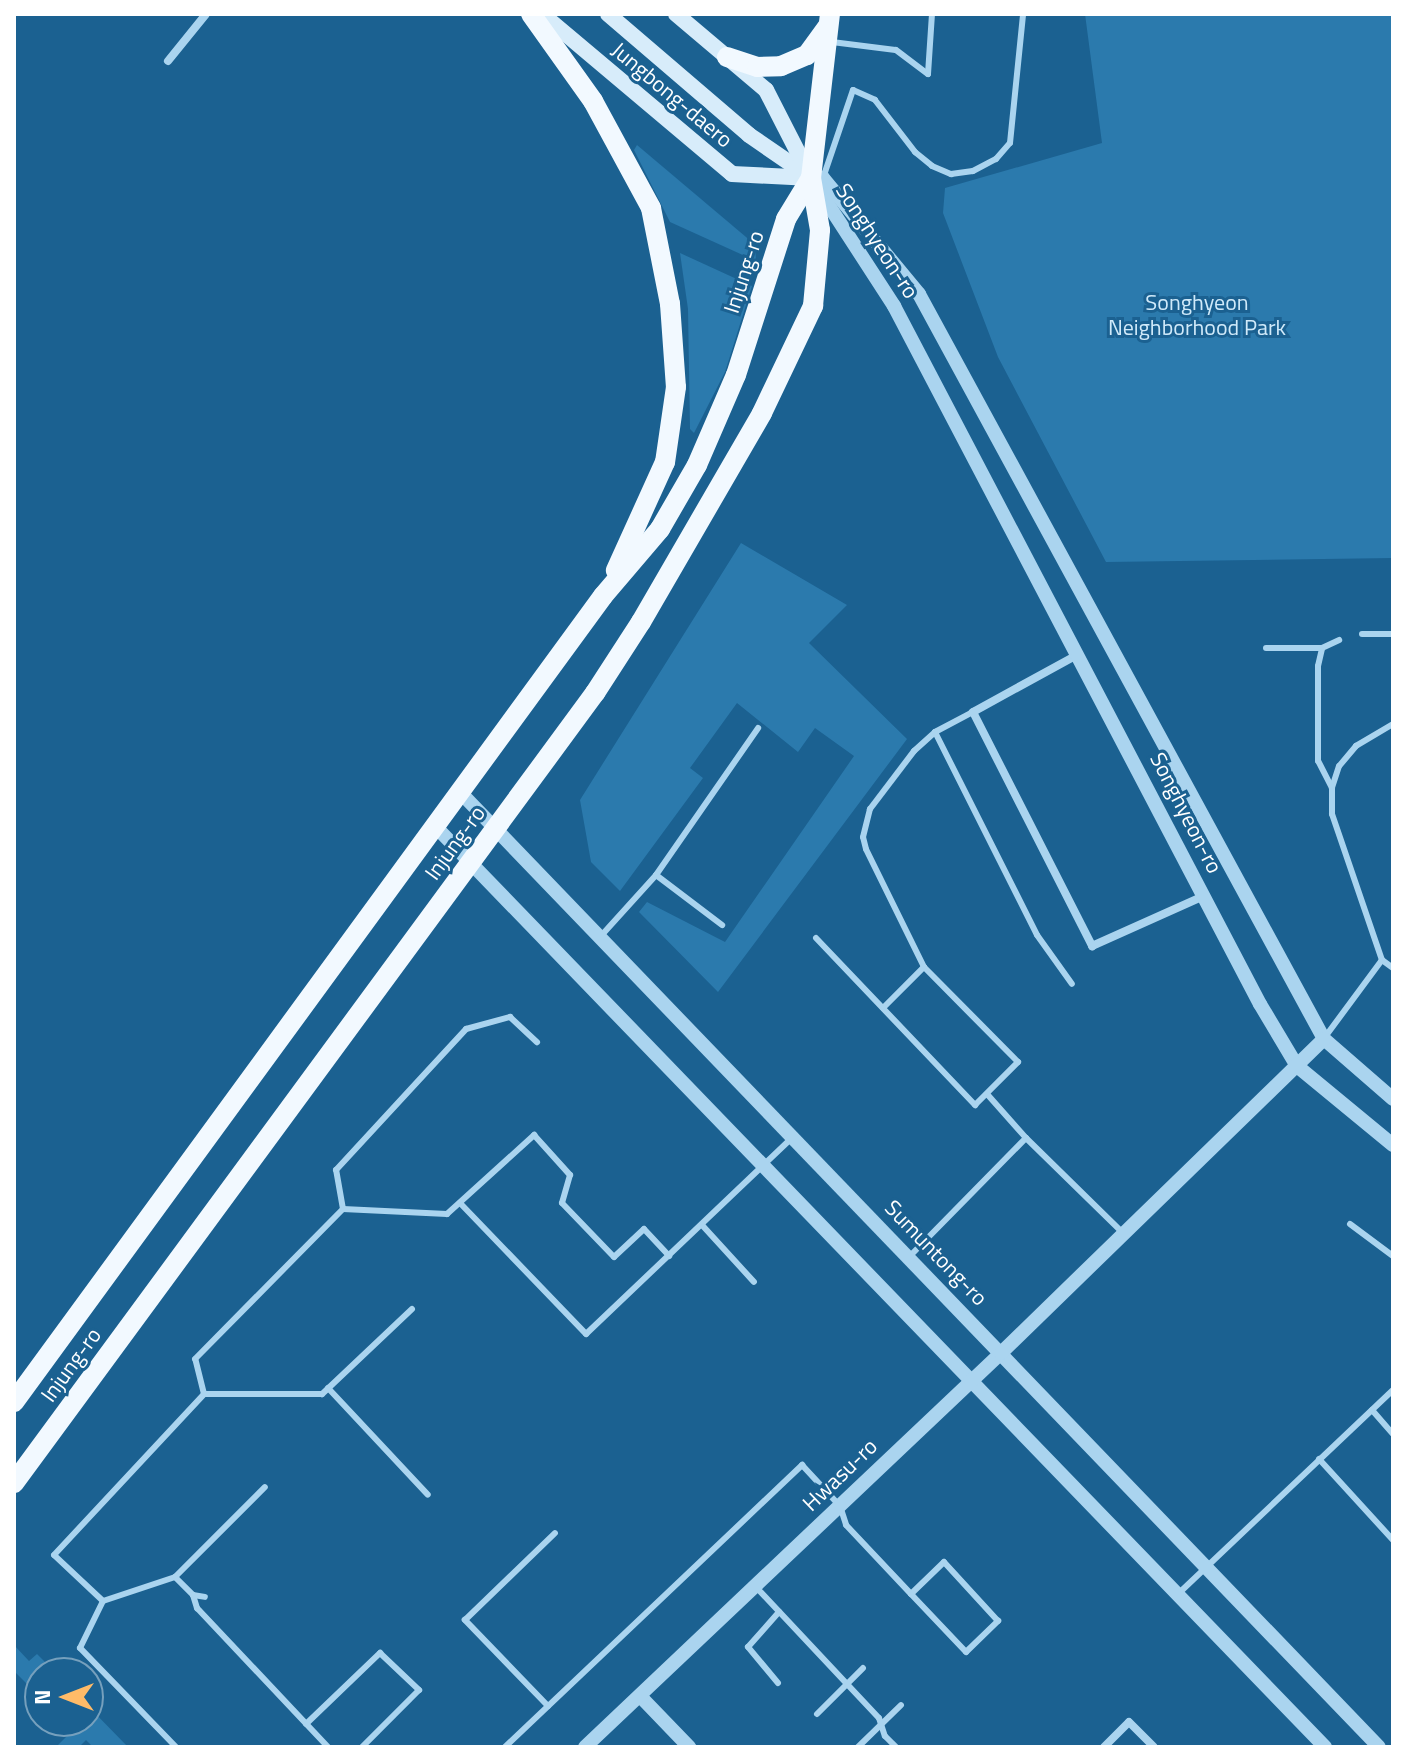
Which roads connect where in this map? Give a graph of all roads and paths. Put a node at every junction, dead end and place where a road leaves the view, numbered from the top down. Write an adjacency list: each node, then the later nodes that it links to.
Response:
1 (206, 14): 10 (street)
2 (531, 14): 12 (main road)
3 (542, 14): 11 (main road, Jungbong-daero)
4 (608, 14): 11 (main road)
5 (676, 14): 9 (main road)
6 (932, 14): 8 (lane)
7 (1023, 14): 11 (lane)
8 (829, 27): 9 (main road); 11 (main road, Injung-ro)
9 (727, 57): 11 (main road)
10 (168, 61)
11 (817, 178): 12 (main road, Injung-ro); 18 (street, Songhyeon-ro); 26 (main road, Injung-ro); 38 (street, Songhyeon-ro)
12 (603, 596): 24 (main road, Injung-ro)
13 (1362, 634): 14 (lane)
14 (1393, 634)
15 (1339, 640): 17 (lane)
16 (1266, 648): 17 (lane)
17 (1322, 648): 23 (lane)
18 (1078, 654): 19 (street); 29 (street, Songhyeon-ro)
19 (973, 712): 22 (lane); 29 (street)
20 (1393, 724): 23 (lane)
21 (758, 728): 28 (lane)
22 (935, 732): 34 (lane); 36 (lane)
23 (1332, 788): 33 (lane)
24 (460, 792): 25 (main road, Injung-ro); 26 (street, Sumuntong-ro)
25 (435, 826): 27 (street); 62 (main road, Injung-ro)
26 (496, 829): 27 (main road, Injung-ro); 31 (street, Sumuntong-ro)
27 (471, 863): 46 (street); 66 (main road, Injung-ro)
28 (656, 875): 30 (lane); 31 (lane)
29 (1204, 896): 40 (street, Songhyeon-ro)
30 (722, 925)
31 (600, 937): 43 (street, Sumuntong-ro)
32 (816, 938): 37 (lane)
33 (1382, 960): 35 (lane); 38 (lane)
34 (924, 967): 37 (lane); 41 (lane)
35 (1393, 968)
36 (1072, 984)
37 (883, 1008): 41 (lane)
38 (1324, 1039): 40 (street, Hwasu-ro); 42 (street, Songhyeon-ro)
39 (537, 1042): 48 (lane)
40 (1297, 1066): 45 (street, Songhyeon-ro); 51 (street, Hwasu-ro)
41 (987, 1094): 44 (lane)
42 (1393, 1099)
43 (793, 1137): 46 (lane); 54 (street, Sumuntong-ro)
44 (1026, 1138): 51 (lane); 54 (lane)
45 (1393, 1145)
46 (765, 1165): 50 (lane); 58 (street)
47 (460, 1203): 48 (lane); 52 (lane); 52 (lane)
48 (343, 1209): 61 (lane)
49 (1350, 1224): 53 (lane)
50 (702, 1225): 52 (lane); 55 (lane)
51 (1124, 1234): 57 (street, Hwasu-ro)
52 (669, 1256)
53 (1393, 1256)
54 (909, 1257): 57 (street, Sumuntong-ro)
55 (754, 1282)
56 (412, 1309): 59 (lane)
57 (1001, 1353): 58 (street, Hwasu-ro); 72 (street, Sumuntong-ro)
58 (972, 1380): 69 (street, Hwasu-ro); 76 (street)
59 (328, 1388): 61 (lane); 68 (lane)
60 (1393, 1390): 63 (lane)
61 (204, 1394): 79 (lane)
62 (14, 1402)
63 (1372, 1410): 64 (lane); 65 (lane)
64 (1393, 1434)
65 (1319, 1459): 71 (lane); 72 (lane)
66 (14, 1483)
67 (265, 1487): 73 (lane)
68 (428, 1495)
69 (840, 1506): 74 (street, Hwasu-ro); 75 (lane); 86 (lane)
70 (555, 1533): 86 (lane)
71 (1393, 1540)
72 (1206, 1567): 76 (lane); 101 (street, Sumuntong-ro)
73 (175, 1577): 77 (lane); 79 (lane)
74 (755, 1586): 80 (lane); 84 (street, Hwasu-ro)
75 (911, 1594): 75 (lane)
76 (1178, 1594): 100 (street)
77 (193, 1595): 78 (lane); 88 (lane)
78 (205, 1597)
79 (103, 1601): 90 (lane)
80 (779, 1612): 82 (lane); 83 (lane)
81 (863, 1668): 83 (lane)
82 (778, 1683)
83 (848, 1683): 87 (lane); 89 (lane)
84 (640, 1696): 94 (street, Hwasu-ro); 95 (street)
85 (901, 1705): 89 (lane)
86 (548, 1706): 93 (lane)
87 (817, 1714)
88 (306, 1724): 91 (lane); 92 (lane)
89 (881, 1725): 96 (lane); 97 (lane)
90 (176, 1747)
91 (328, 1747)
92 (362, 1747)
93 (505, 1747)
94 (585, 1747)
95 (689, 1747)
96 (858, 1747)
97 (896, 1747)
98 (1104, 1747): 99 (street)
99 (1154, 1747)
100 (1325, 1747)
101 (1379, 1747)

